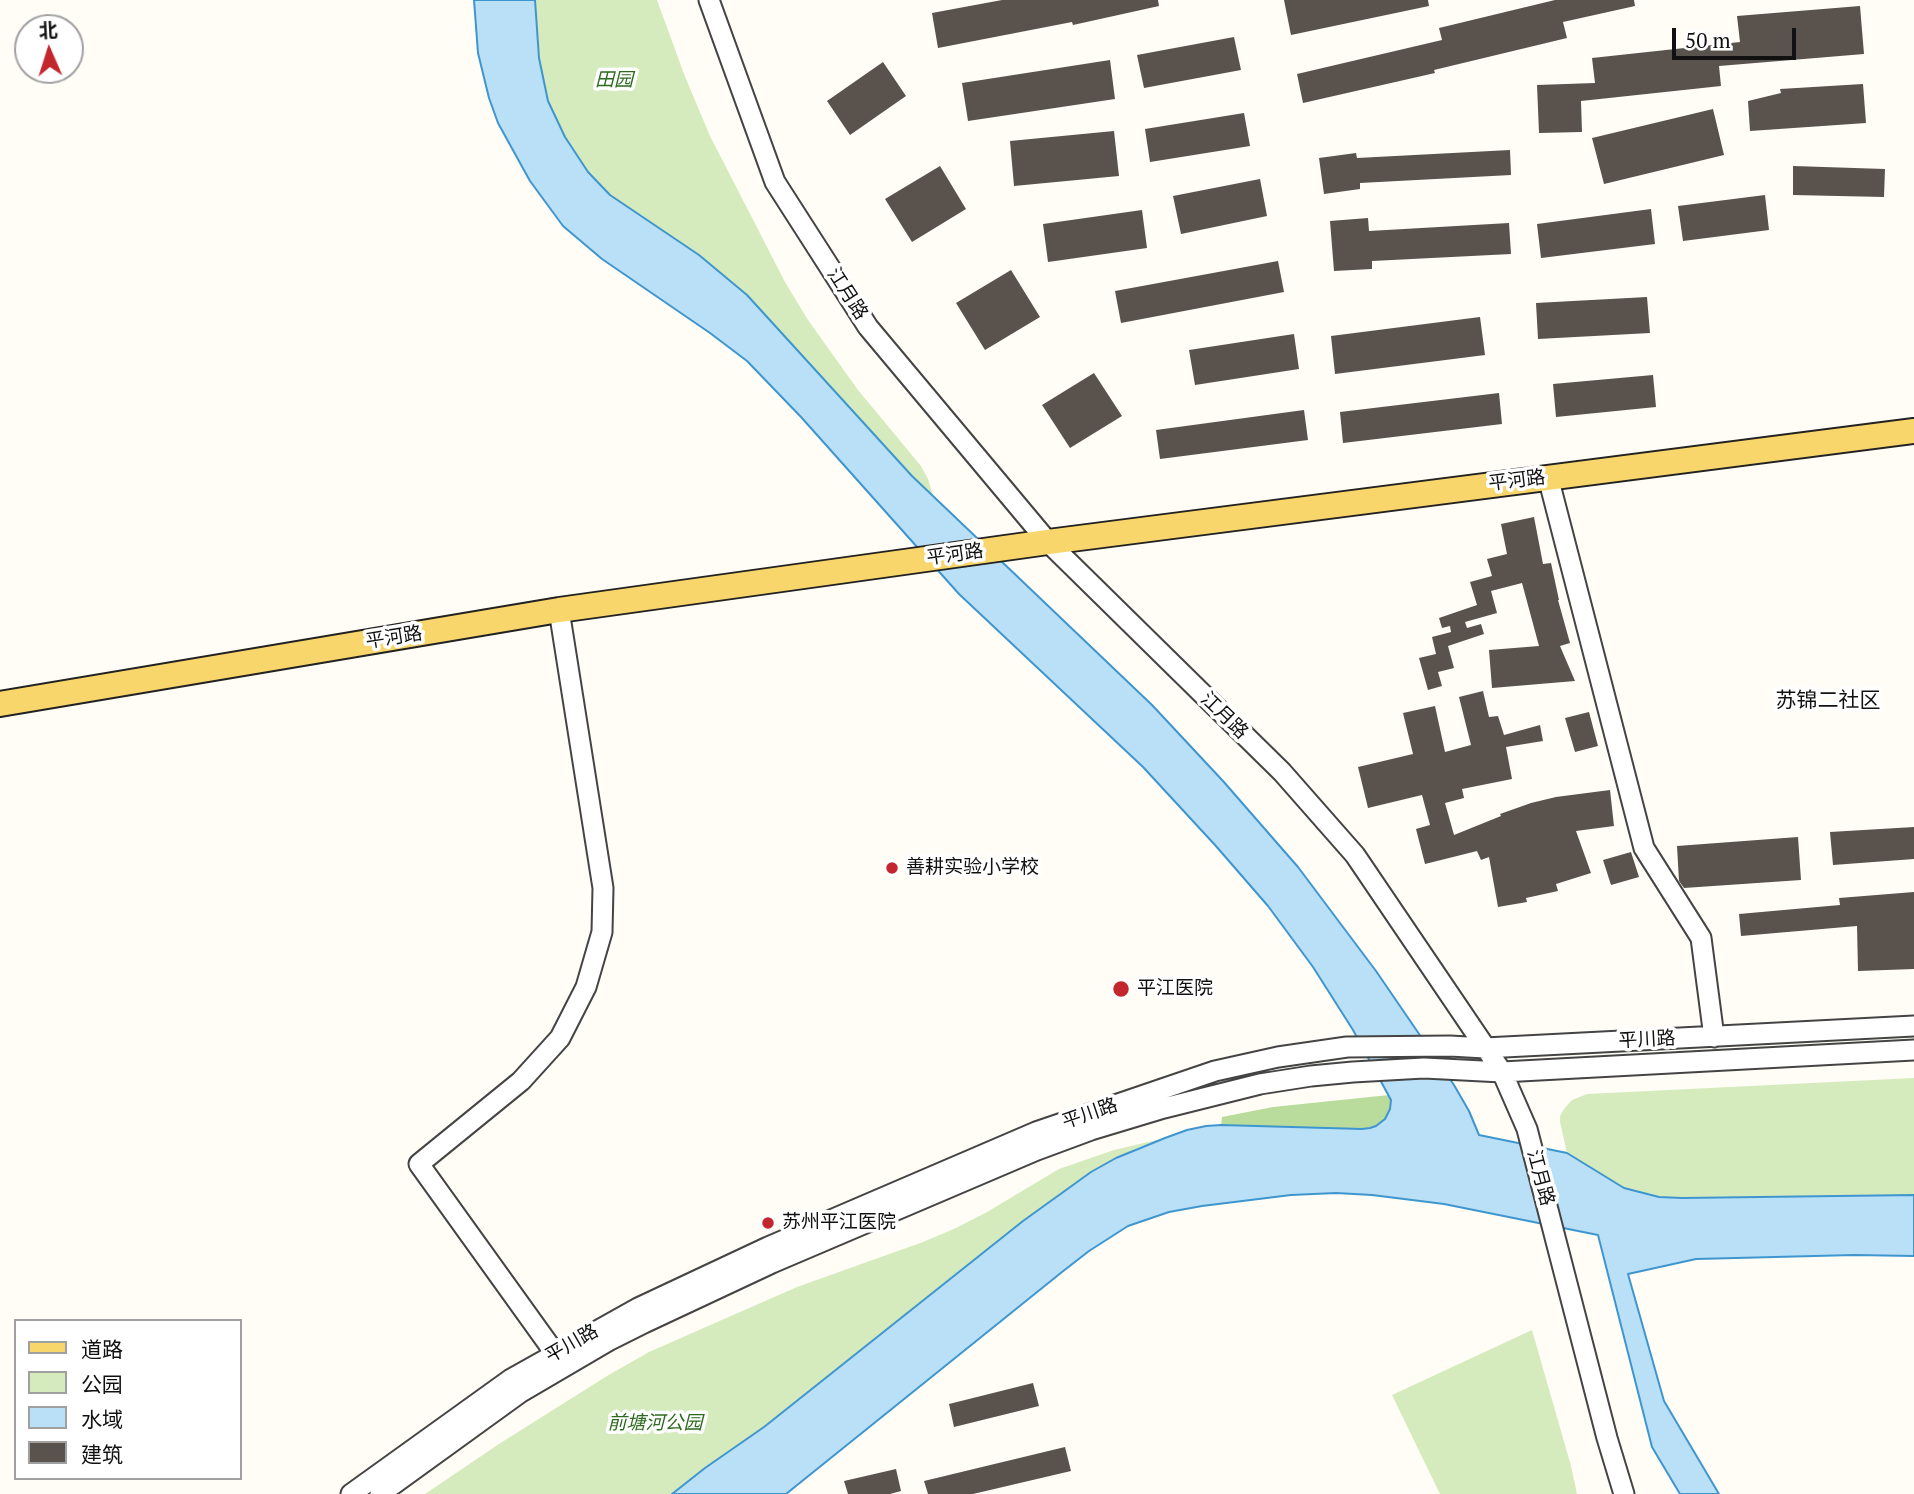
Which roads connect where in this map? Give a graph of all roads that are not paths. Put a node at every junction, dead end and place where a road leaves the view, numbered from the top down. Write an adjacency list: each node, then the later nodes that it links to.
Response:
1 (709, 0): 4 (street, 江月路)
2 (1914, 431): 3 (main road, 平河路)
3 (1548, 477): 4 (main road, 平河路); 8 (street)
4 (1048, 542): 5 (main road, 平河路); 9 (street, 江月路)
5 (559, 610): 6 (main road, 平河路); 12 (street)
6 (0, 704)
7 (1914, 1026): 8 (street, 平川路)
8 (1714, 1037): 9 (street, 平川路)
9 (1485, 1048): 11 (street, 江月路); 12 (street, 平川路)
10 (1914, 1050): 11 (street, 平川路)
11 (1502, 1072): 12 (street, 平川路); 15 (street, 江月路)
12 (560, 1360): 13 (street, 平川路); 14 (street, 平川路)
13 (351, 1494)
14 (380, 1494)
15 (1624, 1494)

